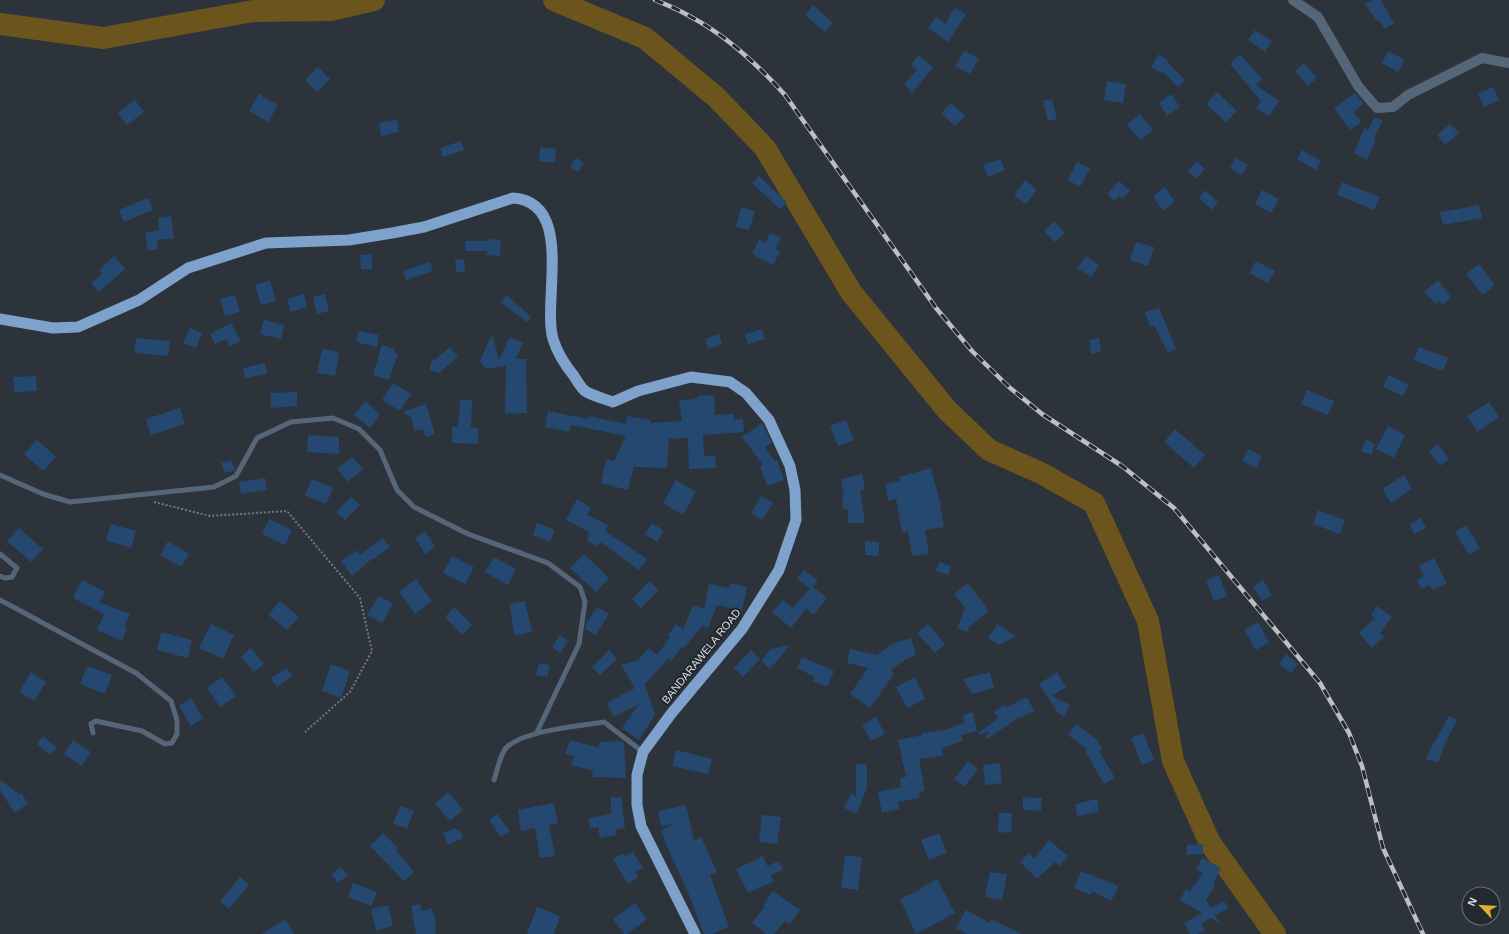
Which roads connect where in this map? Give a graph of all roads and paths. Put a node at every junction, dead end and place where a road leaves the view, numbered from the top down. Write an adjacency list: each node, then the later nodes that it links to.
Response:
1 (1293, 0): 2 (street)
2 (1509, 63)
3 (0, 318): 12 (highway, BANDARAWELA ROAD)
4 (0, 475): 11 (lane)
5 (153, 502): 9 (path)
6 (0, 554): 7 (lane)
7 (0, 576)
8 (0, 600): 10 (lane)
9 (305, 732)
10 (93, 733)
11 (536, 734): 12 (lane); 13 (lane)
12 (643, 752): 14 (highway, BANDARAWELA ROAD)
13 (494, 780)
14 (695, 934)

